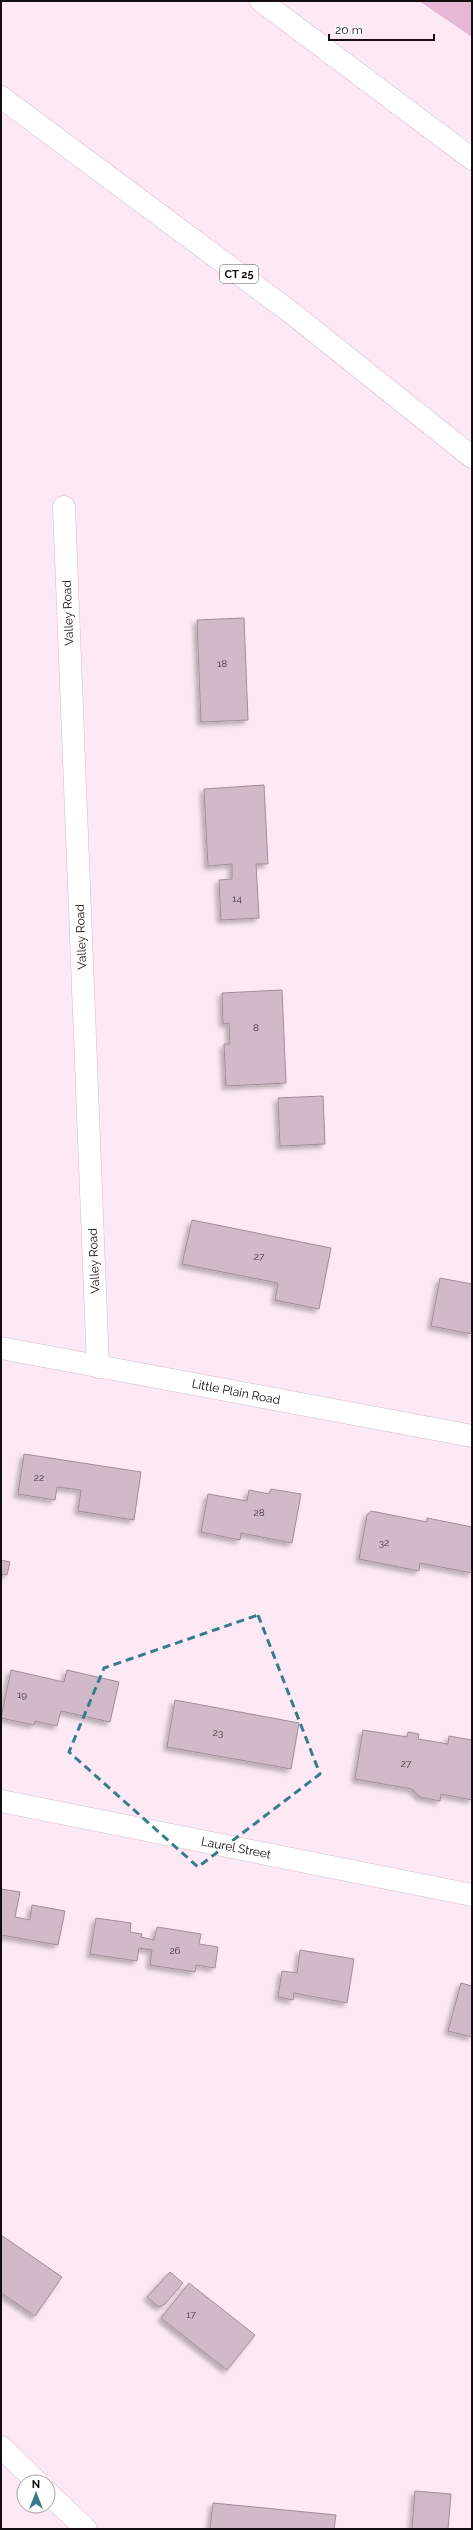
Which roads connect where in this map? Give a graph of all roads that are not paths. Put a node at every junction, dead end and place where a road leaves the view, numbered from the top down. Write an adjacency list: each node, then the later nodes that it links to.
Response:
1 (261, 1): 3 (main road)
2 (1, 97): 4 (main road, CT 25)
3 (472, 159)
4 (472, 457)
5 (64, 507): 7 (main road, Valley Road)
6 (1, 1348): 7 (main road, Little Plain Road)
7 (98, 1367): 8 (main road, Little Plain Road)
8 (472, 1436)
9 (1, 1801): 10 (main road, Laurel Street)
10 (472, 1895)
11 (1, 2447): 12 (main road)
12 (29, 2474)
13 (56, 2500): 14 (main road)
14 (86, 2529)

